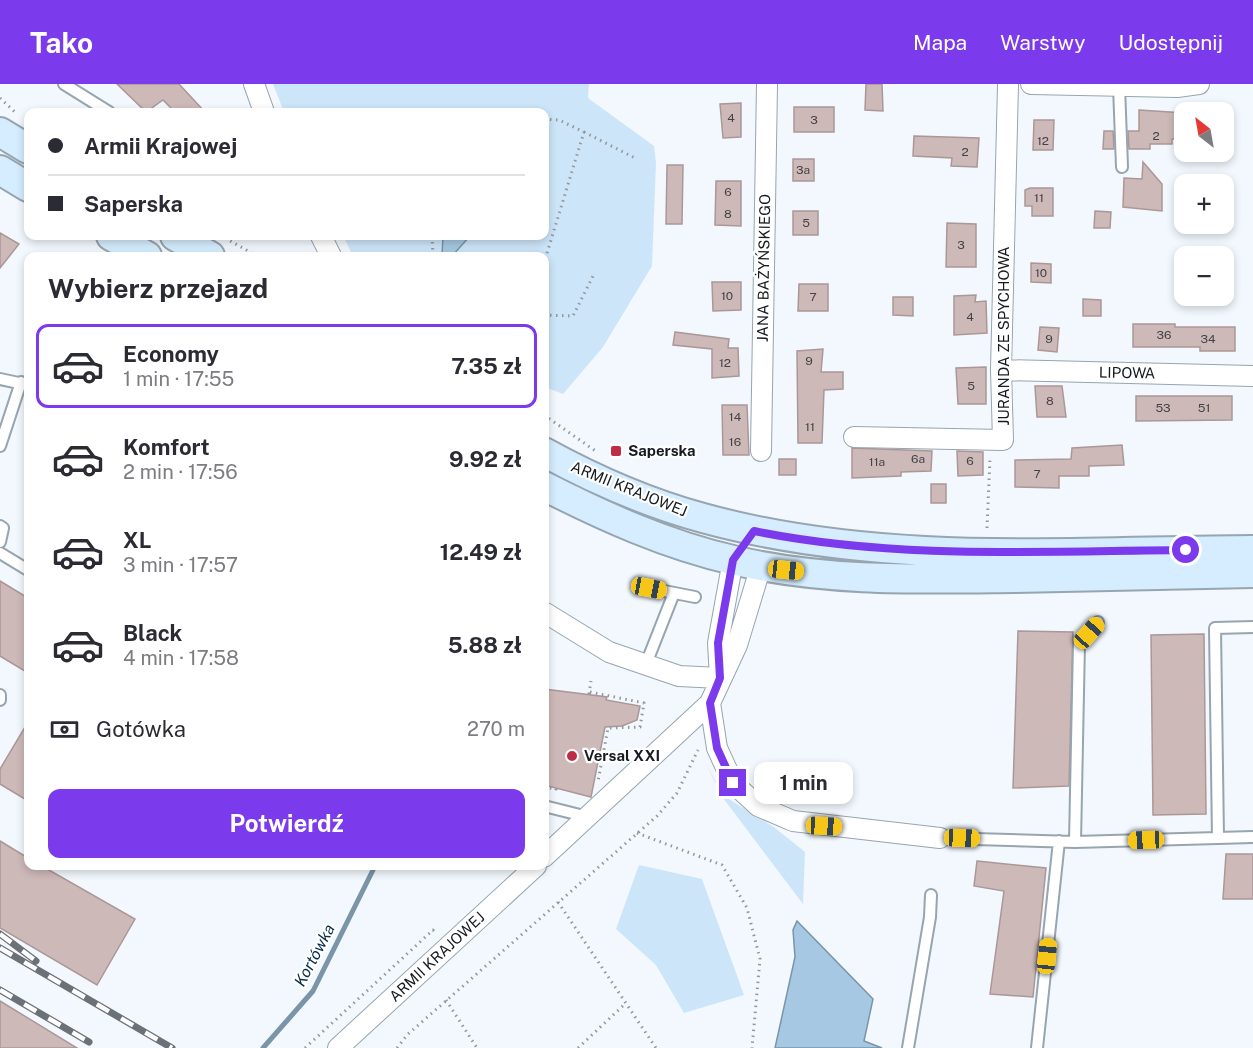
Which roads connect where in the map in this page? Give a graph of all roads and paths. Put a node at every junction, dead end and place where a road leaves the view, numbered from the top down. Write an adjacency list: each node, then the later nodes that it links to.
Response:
1 (64, 84): 9 (lane)
2 (254, 84): 10 (street)
3 (767, 84): 37 (street, JANA BAŻYŃSKIEGO)
4 (1008, 84): 28 (street, JURANDA ZE SPYCHOWA)
5 (1031, 84): 7 (street)
6 (1198, 84): 7 (street)
7 (1119, 86): 16 (lane)
8 (0, 98): 12 (path)
9 (103, 108)
10 (263, 108)
11 (549, 119): 13 (path)
12 (11, 125): 14 (main road)
13 (584, 132): 15 (path); 25 (path)
14 (24, 143)
15 (635, 158)
16 (1122, 167)
17 (0, 170): 18 (main road)
18 (24, 185)
19 (118, 240): 22 (main road)
20 (182, 240): 23 (main road)
21 (228, 240): 24 (path)
22 (140, 252)
23 (203, 252)
24 (250, 252)
25 (547, 252)
26 (593, 276): 27 (path)
27 (549, 315)
28 (1001, 370): 29 (street, LIPOWA); 35 (street, JURANDA ZE SPYCHOWA)
29 (1253, 376)
30 (0, 379): 31 (lane)
31 (24, 383)
32 (24, 386): 36 (lane)
33 (549, 418): 39 (path)
34 (854, 437): 35 (street, JURANDA ZE SPYCHOWA)
35 (990, 440): 42 (path)
36 (0, 446)
37 (761, 451)
38 (549, 454): 43 (main road, ARMII KRAJOWEJ)
39 (607, 457)
40 (549, 489): 47 (main road, ARMII KRAJOWEJ)
41 (0, 526): 44 (lane)
42 (987, 528)
43 (754, 531): 45 (main road, ARMII KRAJOWEJ); 47 (main road); 48 (main road)
44 (0, 542)
45 (1253, 550)
46 (0, 553): 49 (lane)
47 (733, 560): 48 (main road, ARMII KRAJOWEJ); 58 (street)
48 (761, 566): 50 (main road, ARMII KRAJOWEJ); 58 (street)
49 (24, 568)
50 (1253, 573)
51 (649, 588): 52 (lane)
52 (674, 593): 53 (lane); 57 (lane)
53 (695, 597)
54 (549, 615): 57 (street)
55 (1098, 622): 74 (lane)
56 (1253, 627): 72 (lane)
57 (646, 664): 58 (street)
58 (720, 678): 62 (street)
59 (591, 681): 64 (path)
60 (0, 695): 61 (lane)
61 (0, 700)
62 (710, 703): 63 (street); 68 (street)
63 (715, 733): 69 (path); 71 (street)
64 (597, 785)
65 (549, 788): 66 (path)
66 (554, 798)
67 (549, 807): 68 (lane)
68 (588, 817): 75 (street)
69 (637, 833): 78 (path); 88 (path)
70 (1253, 837): 72 (lane)
71 (940, 838): 73 (lane)
72 (1218, 838): 74 (lane)
73 (1059, 841): 74 (lane); 90 (lane)
74 (1075, 842)
75 (549, 852)
76 (532, 870): 83 (street, ARMII KRAJOWEJ)
77 (931, 895): 89 (lane)
78 (558, 902): 80 (path); 81 (path)
79 (440, 938): 82 (path)
80 (446, 1000): 84 (path); 85 (path)
81 (626, 1003): 86 (path); 87 (path)
82 (305, 1048)
83 (338, 1048)
84 (398, 1048)
85 (477, 1048)
86 (578, 1048)
87 (656, 1048)
88 (752, 1048)
89 (908, 1048)
90 (1037, 1048)

